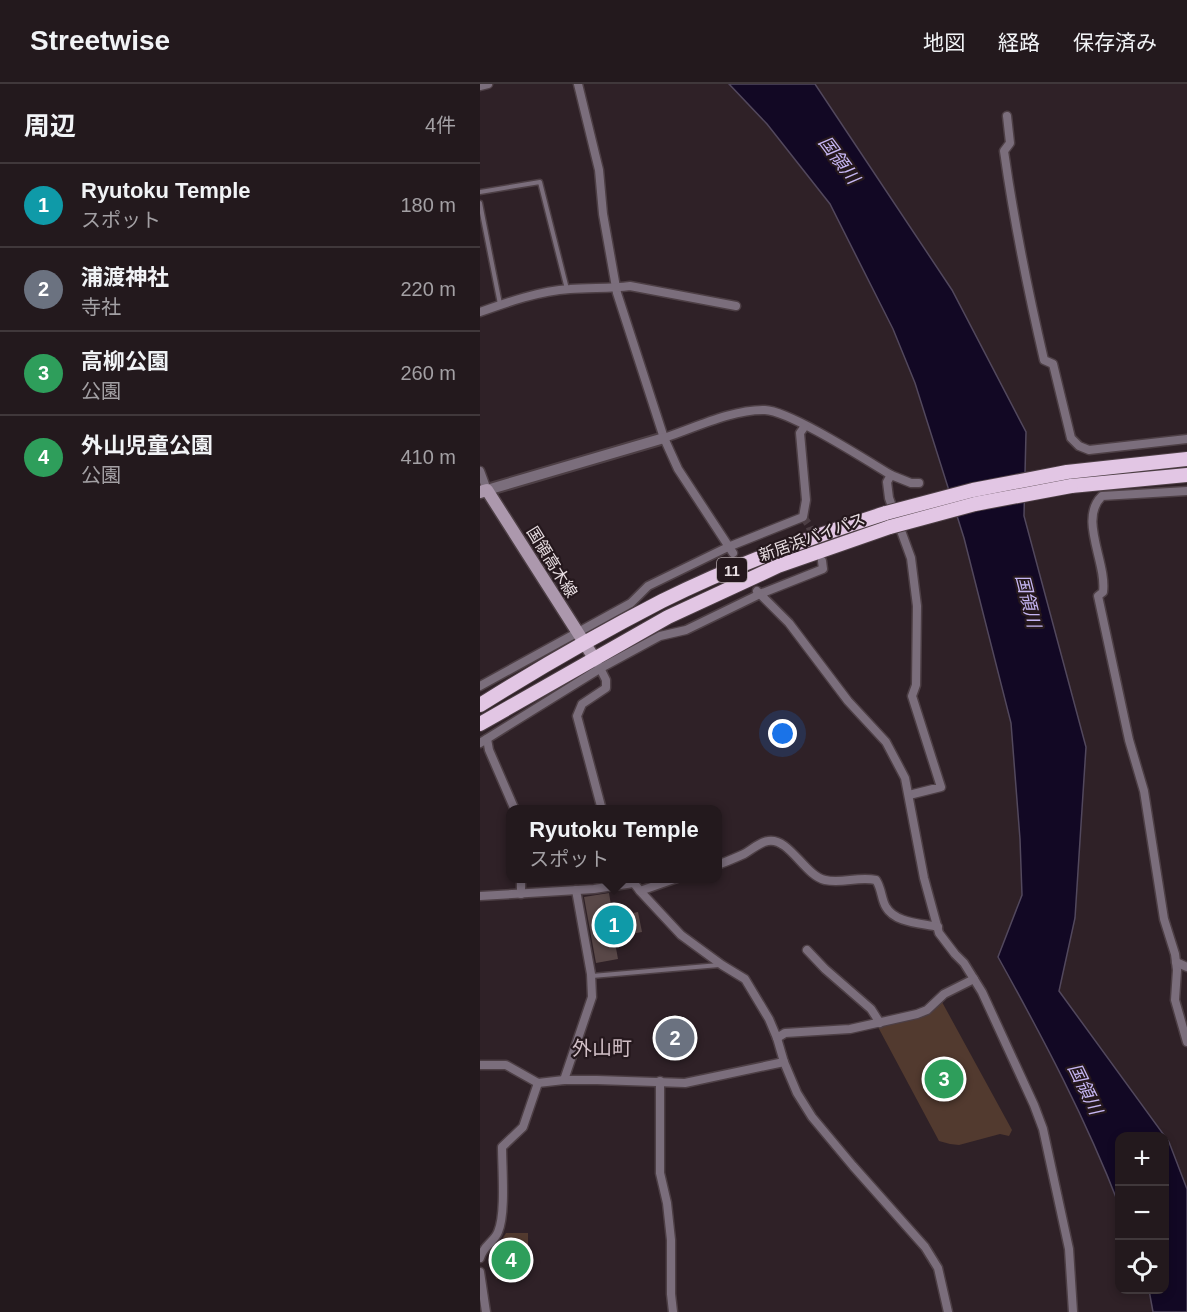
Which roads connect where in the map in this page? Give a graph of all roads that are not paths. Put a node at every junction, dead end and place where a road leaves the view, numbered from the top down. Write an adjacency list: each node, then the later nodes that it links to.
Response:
1 (488, 84): 3 (street)
2 (578, 84): 7 (street)
3 (480, 86)
4 (1008, 117): 14 (street)
5 (480, 192): 8 (lane)
6 (480, 203): 9 (lane)
7 (616, 286): 8 (street); 10 (street); 13 (street)
8 (567, 289): 9 (street)
9 (500, 304): 11 (street)
10 (736, 306)
11 (480, 312)
12 (805, 426): 13 (street); 17 (street); 23 (street)
13 (664, 438): 20 (street); 23 (street)
14 (1187, 439)
15 (1187, 459): 22 (highway, 新居浜バイパス / 11, bridge)
16 (480, 471): 20 (street)
17 (891, 475): 19 (street); 32 (street)
18 (1187, 475): 22 (highway, 新居浜バイパス / 11, bridge)
19 (920, 483)
20 (484, 491): 26 (main road, 国領高木線)
21 (1187, 491): 46 (street)
22 (888, 520): 26 (highway, 新居浜バイパス / 11); 27 (highway, 新居浜バイパス / 11)
23 (731, 550): 26 (street)
24 (822, 561): 25 (street)
25 (758, 593): 27 (street); 32 (street)
26 (580, 637): 27 (main road, 国領高木線); 28 (street); 29 (highway, 新居浜バイパス / 11)
27 (597, 663): 30 (highway, 新居浜バイパス / 11); 31 (street); 34 (street)
28 (480, 686)
29 (480, 705)
30 (480, 724)
31 (483, 741): 33 (street)
32 (909, 795): 44 (street)
33 (513, 805)
34 (601, 805)
35 (722, 863): 44 (street)
36 (521, 883): 42 (street)
37 (620, 883): 40 (street)
38 (634, 883): 41 (street)
39 (665, 883): 41 (street)
40 (576, 890): 42 (street); 49 (street)
41 (640, 891): 47 (street)
42 (521, 894): 43 (street)
43 (480, 896)
44 (938, 927): 50 (street)
45 (807, 950): 51 (street)
46 (1176, 962): 48 (street); 53 (street)
47 (722, 965): 49 (lane); 52 (street)
48 (1187, 967)
49 (591, 976): 56 (street)
50 (974, 979): 51 (street); 64 (street)
51 (880, 1023): 52 (street)
52 (777, 1038): 54 (street)
53 (1187, 1042)
54 (784, 1062): 57 (street); 63 (street)
55 (480, 1065): 58 (street)
56 (564, 1080): 57 (street); 58 (street)
57 (660, 1081): 62 (street)
58 (538, 1083): 59 (street)
59 (481, 1253)
60 (480, 1272): 61 (street)
61 (486, 1312)
62 (673, 1312)
63 (948, 1312)
64 (1073, 1312)

